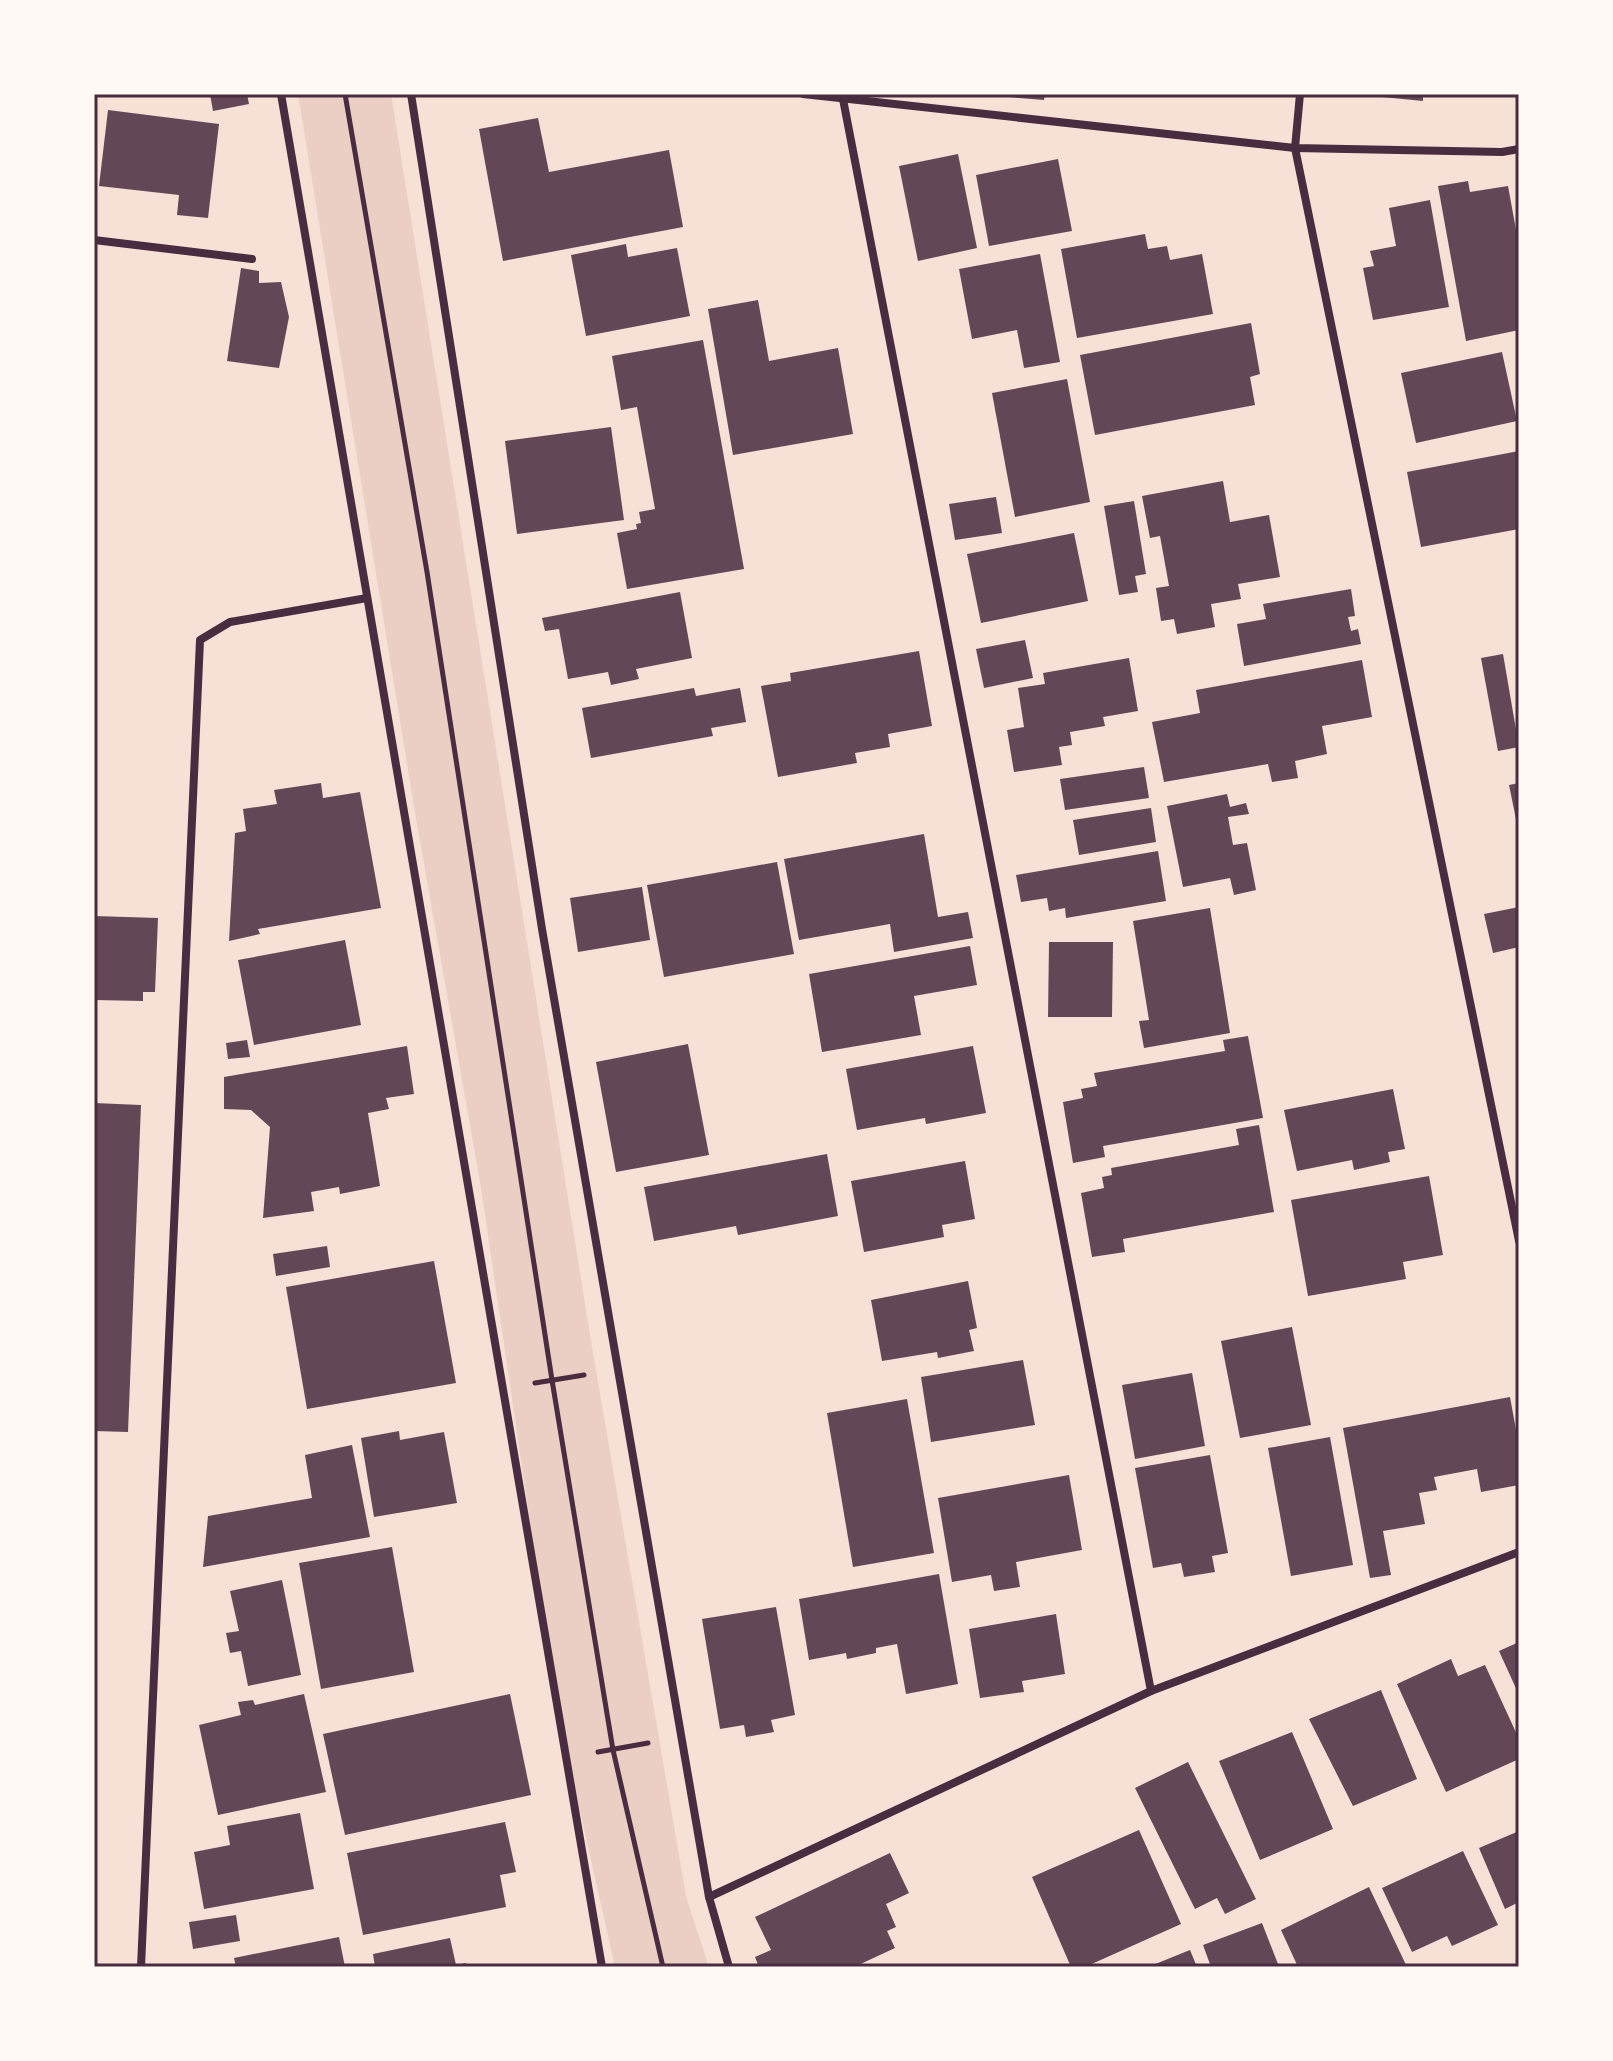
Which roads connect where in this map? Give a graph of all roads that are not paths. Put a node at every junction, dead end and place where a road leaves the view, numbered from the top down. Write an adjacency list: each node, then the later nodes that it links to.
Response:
1 (281, 94): 10 (street)
2 (411, 94): 14 (street)
3 (803, 94): 5 (street)
4 (1300, 94): 6 (street)
5 (842, 96): 6 (street); 13 (street)
6 (1295, 148): 7 (street); 11 (street)
7 (1519, 149)
8 (94, 240): 9 (street)
9 (252, 259)
10 (367, 598): 15 (street); 16 (street)
11 (1519, 1241)
12 (1519, 1552): 13 (street)
13 (1151, 1691): 14 (street)
14 (709, 1897): 17 (street)
15 (141, 1967)
16 (602, 1967)
17 (729, 1967)

